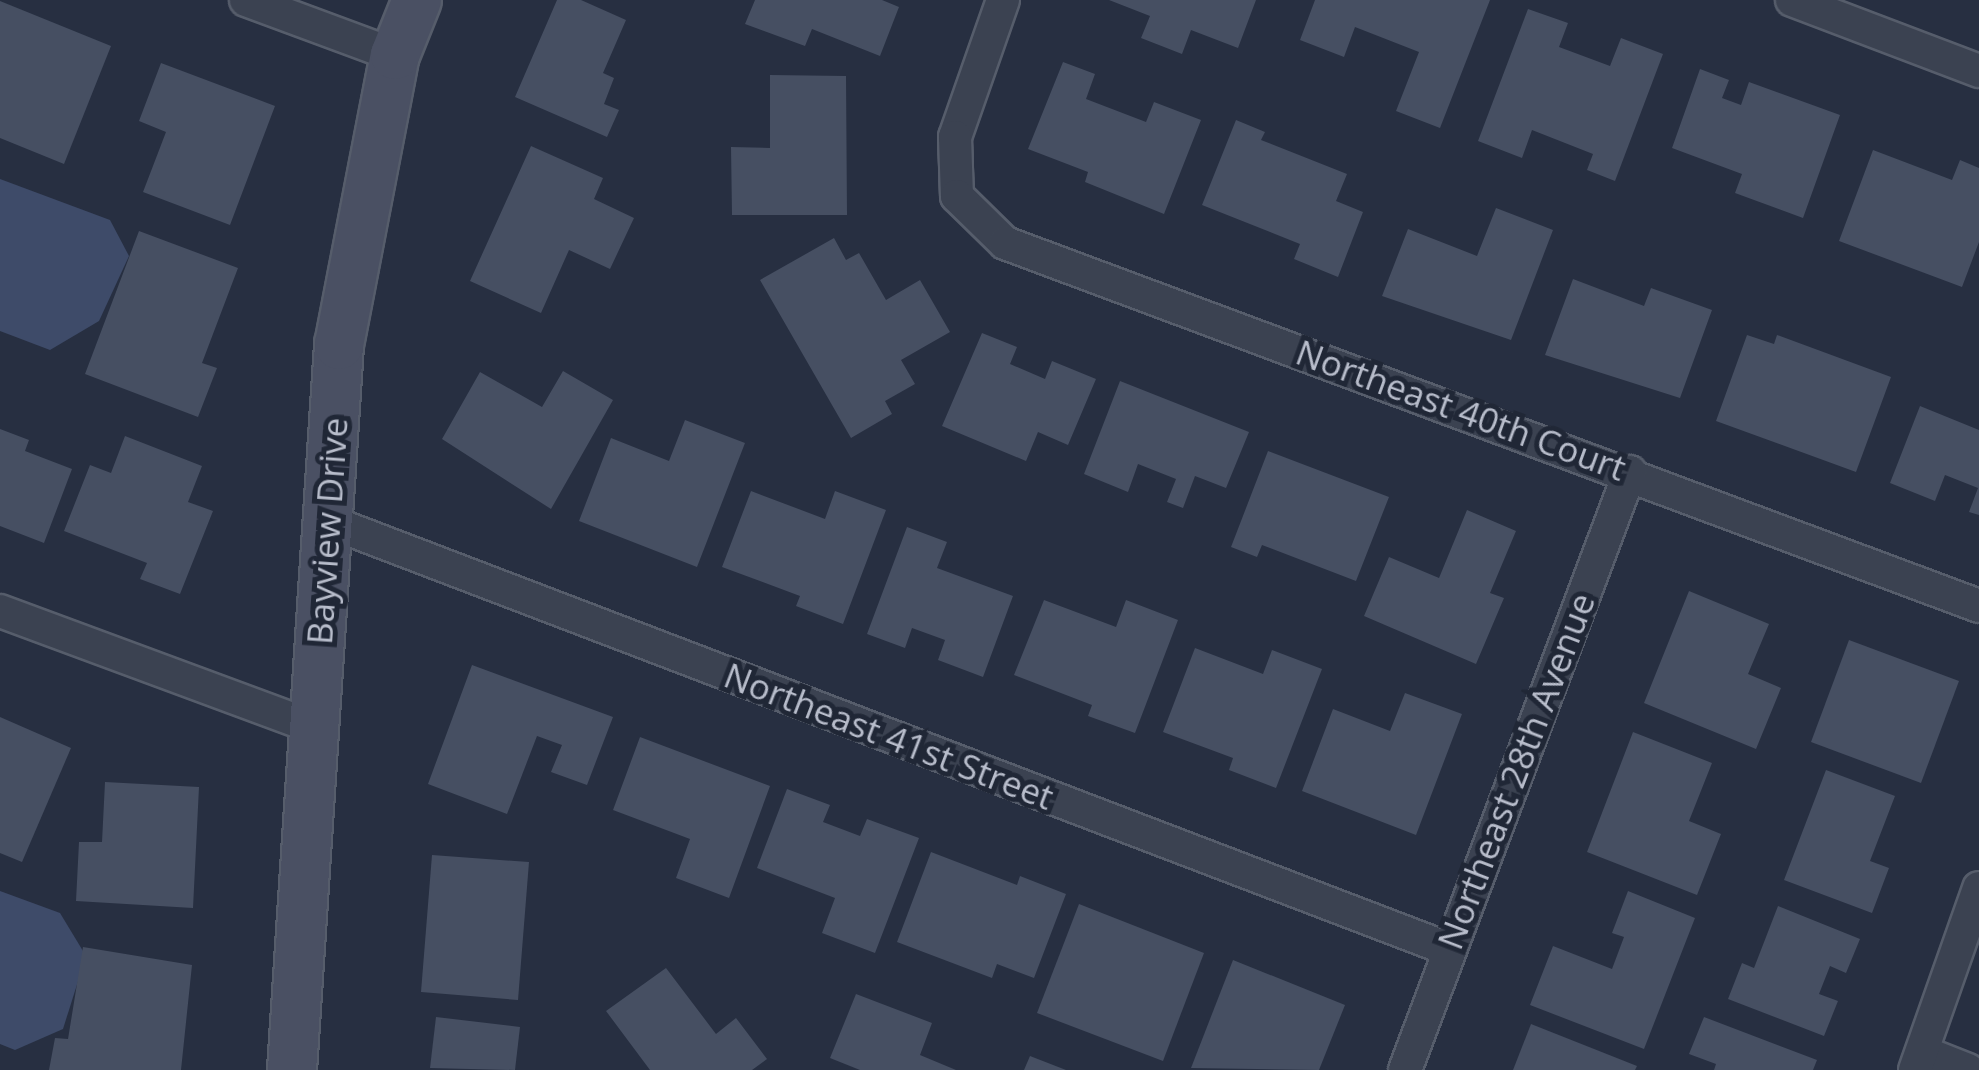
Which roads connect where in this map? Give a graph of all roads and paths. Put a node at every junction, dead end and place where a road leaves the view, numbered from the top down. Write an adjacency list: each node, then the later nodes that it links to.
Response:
1 (246, 0): 5 (street)
2 (417, 0): 5 (street, Bayview Drive)
3 (1003, 0): 7 (street, Northeast 40th Court)
4 (1792, 0): 6 (street)
5 (395, 56): 8 (street, Bayview Drive)
6 (1979, 71)
7 (1630, 472): 9 (street, Northeast 40th Court); 13 (street, Northeast 28th Avenue)
8 (330, 522): 11 (street, Bayview Drive); 13 (street, Northeast 41st Street)
9 (1979, 606)
10 (0, 610): 11 (street)
11 (311, 726): 15 (street, Bayview Drive)
12 (1979, 888): 14 (street)
13 (1448, 949): 16 (street, Northeast 28th Avenue)
14 (1918, 1061): 17 (street)
15 (292, 1070)
16 (1405, 1070)
17 (1968, 1070)

